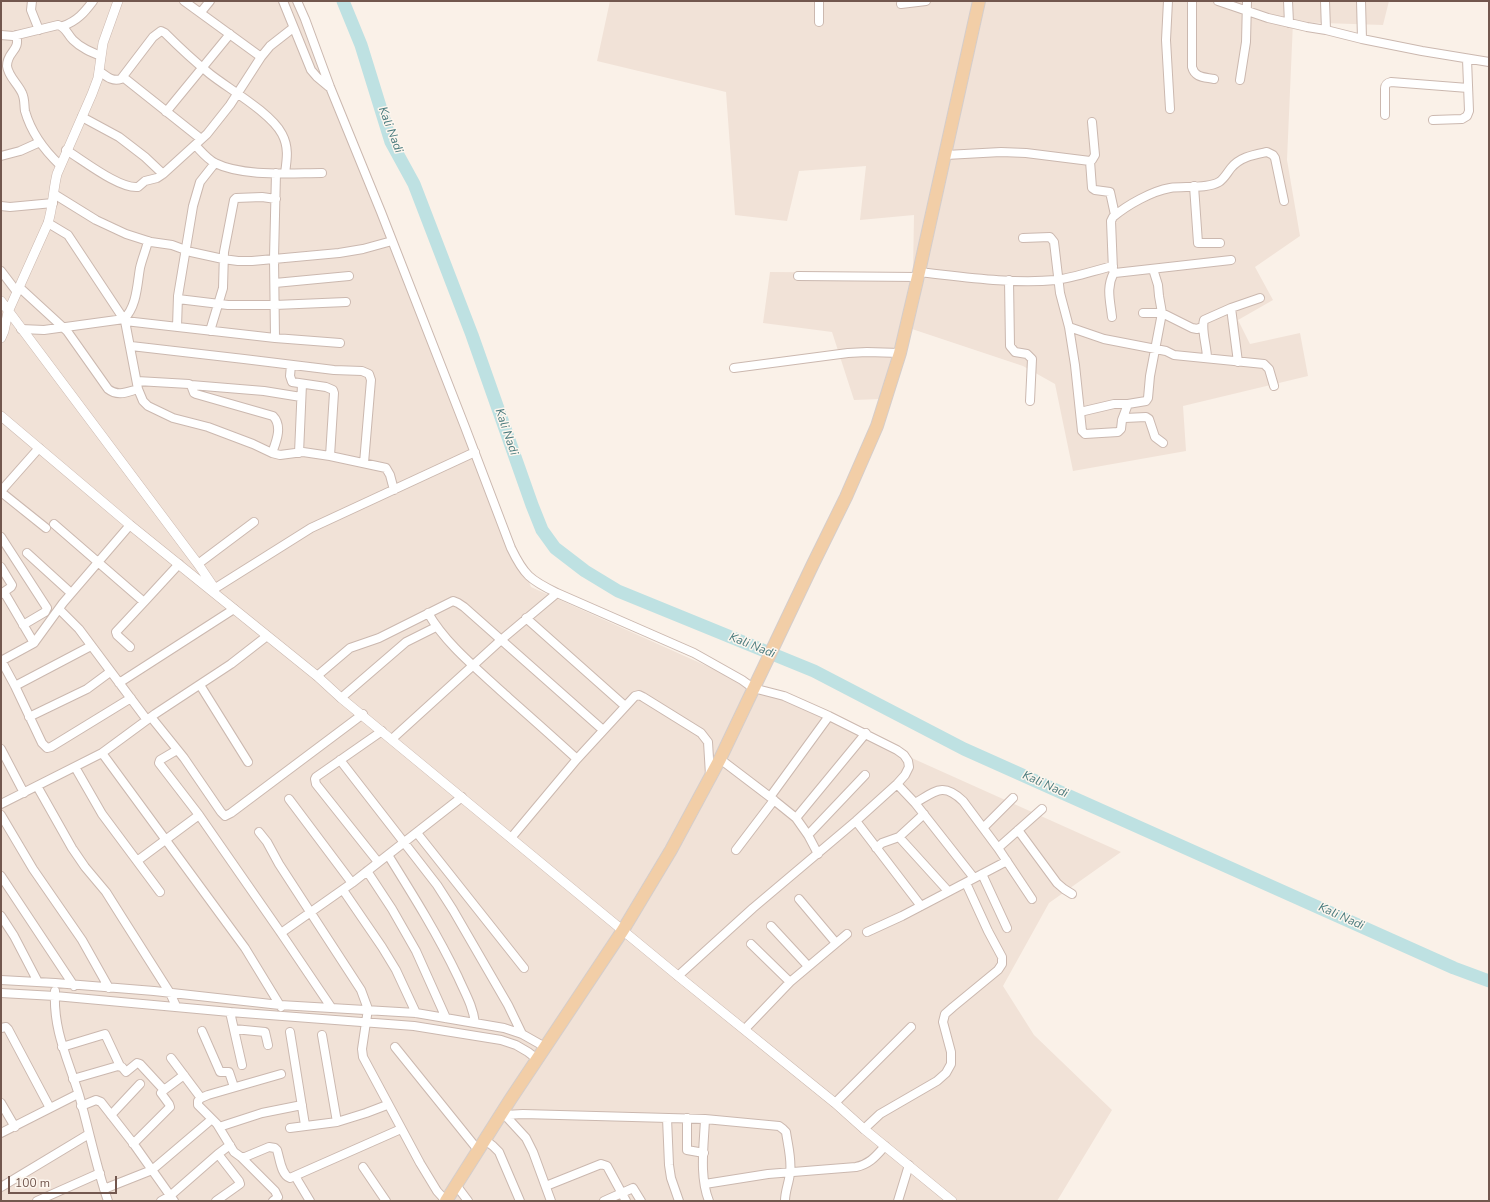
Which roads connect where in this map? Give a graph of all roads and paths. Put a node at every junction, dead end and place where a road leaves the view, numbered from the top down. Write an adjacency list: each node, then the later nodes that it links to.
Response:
1 (32, 1): 26 (street)
2 (93, 1): 24 (street)
3 (118, 1): 32 (street)
4 (184, 1): 20 (street)
5 (210, 1): 20 (street)
6 (283, 1): 25 (street)
7 (297, 1): 41 (street)
8 (819, 1): 22 (street)
9 (926, 1): 18 (street)
10 (979, 1): 53 (main road)
11 (1168, 1): 44 (street)
12 (1192, 1): 39 (street)
13 (1218, 1): 21 (street)
14 (1247, 1): 21 (street)
15 (1288, 1): 23 (street)
16 (1325, 1): 27 (street)
17 (1361, 1): 31 (street)
18 (912, 2): 19 (street)
19 (901, 4)
20 (201, 12): 28 (street)
21 (1246, 12): 23 (street); 40 (street)
22 (819, 22)
23 (1289, 23): 27 (street)
24 (63, 26): 26 (street); 32 (street)
25 (293, 28): 33 (street); 41 (street)
26 (39, 30): 30 (street)
27 (1326, 30): 31 (street)
28 (230, 34): 33 (street); 36 (street)
29 (1, 35): 30 (street)
30 (16, 35): 50 (street)
31 (1362, 39): 34 (street)
32 (101, 56): 37 (street)
33 (261, 57): 43 (street)
34 (1468, 59): 35 (street); 42 (street)
35 (1489, 62)
36 (203, 67): 38 (street); 43 (street); 45 (street)
37 (99, 71): 38 (street); 47 (street)
38 (123, 77): 45 (street)
39 (1214, 79)
40 (1240, 80)
41 (330, 87): 71 (street)
42 (1468, 88): 46 (street); 48 (street)
43 (237, 93): 51 (street); 59 (street)
44 (1170, 109)
45 (166, 112): 51 (street)
46 (1385, 115)
47 (82, 117): 52 (street); 61 (street)
48 (1433, 120)
49 (1092, 122): 55 (street)
50 (40, 142): 54 (street); 57 (street)
51 (198, 142): 56 (street); 61 (street)
52 (66, 150): 57 (street); 61 (street)
53 (946, 155): 55 (street); 80 (main road)
54 (1, 156)
55 (1090, 161): 67 (street)
56 (215, 163): 58 (street); 73 (street)
57 (60, 165): 63 (street)
58 (276, 173): 59 (street); 64 (street)
59 (285, 173): 60 (street)
60 (322, 173)
61 (163, 174)
62 (1194, 186): 65 (street); 67 (street); 72 (street)
63 (53, 199): 66 (street); 68 (street); 70 (street)
64 (276, 199): 74 (street); 75 (street)
65 (1284, 201)
66 (1, 206)
67 (1115, 215): 77 (street)
68 (48, 223): 86 (street); 98 (street)
69 (1023, 238): 84 (street)
70 (148, 241): 73 (street); 98 (street)
71 (392, 241): 74 (street); 127 (street)
72 (1220, 243)
73 (186, 250): 75 (street); 88 (street)
74 (274, 258): 75 (street); 85 (street)
75 (223, 259): 91 (street)
76 (1230, 260): 78 (street)
77 (1113, 269): 78 (street); 84 (street); 97 (street)
78 (1153, 269): 96 (street)
79 (1, 272): 86 (street)
80 (919, 274): 82 (street); 83 (street); 110 (main road)
81 (349, 276): 85 (street)
82 (798, 276)
83 (1009, 280): 84 (street); 120 (street)
84 (1058, 280): 101 (street)
85 (275, 283): 92 (street)
86 (18, 290): 94 (street); 99 (street)
87 (1260, 298): 93 (street)
88 (178, 299): 91 (street); 100 (street)
89 (1, 301): 94 (street)
90 (346, 302): 92 (street)
91 (218, 304): 92 (street); 104 (street)
92 (275, 306): 106 (street)
93 (1231, 308): 102 (street); 112 (street)
94 (8, 312): 103 (street); 105 (street)
95 (1143, 313): 96 (street)
96 (1162, 313): 102 (street); 109 (street)
97 (1112, 317)
98 (125, 320): 99 (street); 100 (street); 108 (street)
99 (62, 327): 103 (street); 116 (street)
100 (177, 327): 104 (street)
101 (1069, 327): 109 (street); 122 (street)
102 (1202, 327): 111 (street)
103 (21, 329): 142 (street)
104 (210, 331): 106 (street)
105 (2, 332)
106 (275, 338): 107 (street)
107 (340, 343)
108 (131, 346): 113 (street); 116 (street)
109 (1155, 349): 111 (street); 121 (street)
110 (900, 353): 114 (street); 166 (main road)
111 (1207, 358): 112 (street)
112 (1238, 362): 118 (street)
113 (290, 365): 115 (street); 131 (street)
114 (734, 368)
115 (302, 384): 119 (street); 130 (street)
116 (137, 385): 117 (street); 129 (street)
117 (191, 385): 119 (street); 129 (street)
118 (1274, 386)
119 (301, 397): 128 (street)
120 (1030, 401)
121 (1128, 404): 122 (street); 124 (street)
122 (1080, 412): 124 (street)
123 (1, 416): 126 (street)
124 (1122, 420): 125 (street)
125 (1162, 443)
126 (39, 448): 133 (street); 136 (street)
127 (475, 452): 132 (street); 147 (street)
128 (299, 453): 129 (street); 130 (street)
129 (272, 454)
130 (330, 456): 131 (street)
131 (364, 463): 132 (street)
132 (394, 490): 144 (street)
133 (1, 491): 137 (street)
134 (254, 522): 142 (street)
135 (54, 524): 140 (street)
136 (130, 525): 140 (street); 141 (street)
137 (46, 528)
138 (1, 537): 154 (street)
139 (27, 552): 146 (street)
140 (98, 563): 146 (street); 149 (street)
141 (179, 564): 148 (street); 149 (street)
142 (198, 564): 144 (street)
143 (1, 568): 145 (street)
144 (214, 588): 148 (street)
145 (2, 593): 154 (street)
146 (72, 593): 150 (street)
147 (557, 593): 153 (street); 166 (street)
148 (221, 598): 151 (street)
149 (144, 602): 160 (street)
150 (59, 609): 158 (street); 159 (street)
151 (234, 609): 156 (street); 165 (street)
152 (428, 613): 155 (street); 157 (street); 164 (street)
153 (526, 618): 157 (street); 171 (street)
154 (23, 625): 158 (street)
155 (436, 627): 162 (street); 170 (street)
156 (267, 636): 164 (street); 167 (street)
157 (501, 640): 162 (street); 176 (street)
158 (34, 643): 161 (street)
159 (92, 646): 163 (street); 168 (street)
160 (130, 647)
161 (1, 660): 168 (street)
162 (472, 666): 179 (street); 183 (street)
163 (110, 672): 165 (street); 174 (street)
164 (317, 676): 170 (street)
165 (119, 683): 169 (street)
166 (756, 683): 173 (street); 184 (main road)
167 (200, 685): 175 (street); 186 (street)
168 (15, 686): 174 (street)
169 (131, 698): 174 (street); 175 (street)
170 (341, 698): 172 (street)
171 (625, 706): 176 (street); 189 (street)
172 (362, 714): 177 (street); 180 (street)
173 (829, 716): 178 (street); 195 (street)
174 (29, 717)
175 (149, 719): 180 (street); 182 (street)
176 (603, 730): 183 (street)
177 (382, 731): 179 (street); 185 (street)
178 (866, 734): 190 (street); 203 (street)
179 (392, 739): 193 (street)
180 (177, 750): 202 (street)
181 (2, 753): 192 (street)
182 (102, 753): 187 (street); 212 (street)
183 (577, 759): 211 (street)
184 (720, 759): 189 (main road); 195 (street)
185 (340, 760): 213 (street); 221 (street)
186 (248, 762)
187 (75, 767): 191 (street); 219 (street)
188 (865, 775): 209 (street)
189 (710, 778): 239 (main road)
190 (897, 784): 194 (street); 204 (street)
191 (37, 786): 192 (street); 255 (street)
192 (24, 793): 198 (street)
193 (462, 797): 208 (street); 211 (street)
194 (910, 797): 200 (street); 205 (street)
195 (772, 798): 203 (street); 216 (street)
196 (1013, 798): 205 (street)
197 (289, 799): 226 (street)
198 (1, 804)
199 (1042, 809): 206 (street)
200 (924, 814): 210 (street); 225 (street)
201 (1, 815): 253 (street)
202 (199, 815): 212 (street); 241 (street)
203 (796, 818): 209 (street)
204 (856, 821): 214 (street); 217 (street)
205 (983, 828): 215 (street)
206 (1018, 830): 215 (street); 231 (street)
207 (259, 832): 235 (street)
208 (417, 832): 213 (street); 246 (street)
209 (808, 835): 217 (street)
210 (899, 837): 214 (street); 229 (street)
211 (511, 838): 239 (street)
212 (165, 840): 219 (street); 257 (street)
213 (404, 842): 218 (street); 273 (street)
214 (876, 848): 234 (street)
215 (998, 848): 220 (street)
216 (736, 850)
217 (818, 854): 247 (street)
218 (388, 855): 221 (street); 266 (street)
219 (137, 861): 230 (street)
220 (1007, 861): 223 (street); 233 (street)
221 (378, 862): 222 (street)
222 (367, 871): 226 (street); 264 (street)
223 (982, 874): 225 (street); 238 (street)
224 (1, 876): 252 (street)
225 (974, 878): 227 (street)
226 (352, 883): 228 (street)
227 (966, 883): 229 (street); 309 (street)
228 (343, 890): 235 (street); 262 (street)
229 (948, 891): 234 (street)
230 (160, 892)
231 (1072, 894)
232 (799, 899): 243 (street)
233 (1032, 899)
234 (921, 906): 240 (street)
235 (310, 912): 241 (street); 260 (street)
236 (1, 916): 249 (street)
237 (771, 926): 245 (street)
238 (1007, 928)
239 (622, 930): 247 (street); 278 (main road)
240 (867, 932)
241 (281, 933): 259 (street)
242 (847, 934): 243 (street)
243 (836, 943): 245 (street)
244 (751, 944): 250 (street)
245 (808, 966): 250 (street)
246 (524, 968)
247 (678, 976): 270 (street)
248 (1, 980): 249 (street)
249 (38, 982): 251 (street)
250 (790, 982): 270 (street)
251 (55, 983): 252 (street); 256 (street)
252 (74, 986): 253 (street)
253 (109, 988): 255 (street)
254 (1, 993): 256 (street)
255 (170, 993): 257 (street); 258 (street)
256 (55, 1002): 258 (street); 276 (street)
257 (280, 1004): 259 (street); 263 (street)
258 (176, 1006): 261 (street)
259 (331, 1007): 260 (street)
260 (368, 1010): 262 (street); 265 (street)
261 (230, 1012): 263 (street); 267 (street)
262 (416, 1013): 264 (street)
263 (284, 1016): 265 (street)
264 (446, 1018): 266 (street)
265 (367, 1022): 280 (street); 294 (street)
266 (475, 1023): 273 (street)
267 (233, 1025): 275 (street); 281 (street)
268 (911, 1026): 292 (street)
269 (1, 1028): 296 (street)
270 (745, 1029): 292 (street)
271 (202, 1031): 287 (street)
272 (290, 1032): 293 (street)
273 (522, 1034): 278 (street)
274 (322, 1035): 303 (street)
275 (268, 1045)
276 (62, 1047): 282 (street); 285 (street)
277 (395, 1047): 314 (street)
278 (545, 1047): 280 (main road)
279 (171, 1058): 284 (street)
280 (537, 1059): 297 (main road)
281 (242, 1065)
282 (120, 1066): 285 (street); 288 (street)
283 (281, 1074): 287 (street)
284 (184, 1075): 288 (street); 290 (street)
285 (73, 1079): 289 (street)
286 (140, 1084): 298 (street)
287 (234, 1087): 290 (street)
288 (164, 1090): 312 (street)
289 (78, 1094): 295 (street); 296 (street)
290 (201, 1098): 301 (street)
291 (1, 1103): 305 (street)
292 (835, 1103): 309 (street)
293 (302, 1104): 304 (street); 306 (street)
294 (387, 1105): 303 (street); 308 (street)
295 (82, 1106): 298 (street); 311 (street)
296 (50, 1108): 305 (street)
297 (504, 1113): 299 (street); 314 (main road); 327 (street)
298 (111, 1115): 312 (street)
299 (667, 1118): 300 (street); 346 (street)
300 (687, 1118): 302 (street); 316 (street)
301 (212, 1119): 306 (street); 321 (street)
302 (705, 1119): 316 (street); 322 (street)
303 (337, 1122): 304 (street)
304 (305, 1125): 307 (street)
305 (14, 1127): 310 (street)
306 (219, 1127): 313 (street)
307 (290, 1128)
308 (400, 1129): 324 (street); 340 (street)
309 (864, 1129): 315 (street)
310 (1, 1133)
311 (89, 1134): 323 (street); 328 (street)
312 (133, 1144): 321 (street)
313 (230, 1145): 317 (street); 318 (street)
314 (482, 1145): 326 (main road); 342 (street)
315 (885, 1146): 320 (street); 322 (street)
316 (704, 1153): 325 (street)
317 (218, 1154): 331 (street); 336 (street)
318 (241, 1157): 324 (street); 337 (street)
319 (363, 1166): 339 (street)
320 (909, 1166): 349 (street); 350 (street)
321 (152, 1170): 329 (street); 331 (street)
322 (790, 1172): 325 (street); 348 (street)
323 (100, 1173): 329 (street); 333 (street)
324 (295, 1176): 338 (street)
325 (705, 1184): 347 (street)
326 (456, 1185): 340 (main road); 341 (street)
327 (546, 1186): 330 (street); 343 (street)
328 (1, 1187)
329 (104, 1189): 334 (street)
330 (622, 1192): 332 (street); 344 (street); 345 (street)
331 (172, 1199): 335 (street)
332 (639, 1200)
333 (37, 1201)
334 (108, 1201)
335 (161, 1201)
336 (216, 1201)
337 (273, 1201)
338 (310, 1201)
339 (386, 1201)
340 (446, 1201)
341 (468, 1201)
342 (520, 1201)
343 (551, 1201)
344 (604, 1201)
345 (626, 1201)
346 (679, 1201)
347 (709, 1201)
348 (785, 1201)
349 (898, 1201)
350 (952, 1201)

